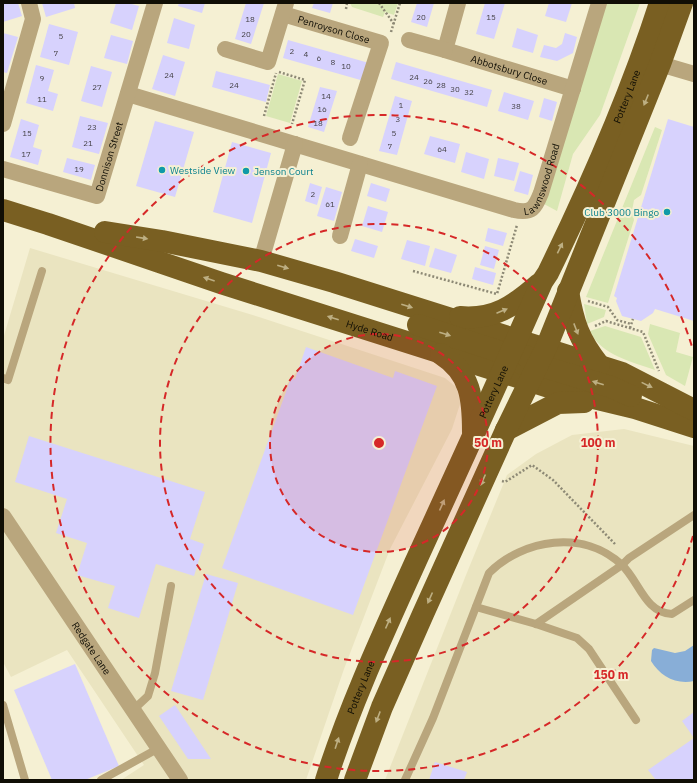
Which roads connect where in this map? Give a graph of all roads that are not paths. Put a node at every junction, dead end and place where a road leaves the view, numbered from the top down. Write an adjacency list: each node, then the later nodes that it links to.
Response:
1 (29, 3): 16 (street)
2 (155, 3): 15 (street, Donnison Street)
3 (458, 3): 11 (street)
4 (599, 3): 14 (street, Lawnswood Road)
5 (660, 3): 9 (highway, Pottery Lane)
6 (682, 3): 12 (highway, Pottery Lane)
7 (285, 9): 10 (street); 18 (street, Penroyson Close)
8 (403, 38): 11 (street, Abbotsbury Close)
9 (647, 42): 12 (street); 28 (highway, Pottery Lane, one-way to 9)
10 (225, 49)
11 (445, 50): 14 (street, Abbotsbury Close)
12 (660, 64): 13 (street); 29 (highway, Pottery Lane, one-way to 29)
13 (694, 74)
14 (573, 89): 20 (street, Lawnswood Road)
15 (128, 94): 19 (street); 21 (street, Donnison Street)
16 (6, 102): 17 (street)
17 (3, 124)
18 (350, 138)
19 (295, 144): 20 (street, Lawnswood Road); 25 (street)
20 (360, 164): 24 (street)
21 (3, 169)
22 (3, 210): 23 (highway, Hyde Road)
23 (48, 224): 25 (highway, Hyde Road, one-way to 25); 31 (highway, Hyde Road, one-way to 23)
24 (340, 236)
25 (261, 261): 27 (highway, Hyde Road, one-way to 27)
26 (42, 271): 35 (lane)
27 (334, 282): 30 (highway, Hyde Road, one-way to 30); 32 (highway, one-way to 32)
28 (542, 282): 30 (highway, one-way to 28); 32 (highway, Pottery Lane)
29 (568, 291): 33 (highway, Pottery Lane); 34 (highway, one-way to 34)
30 (436, 315): 32 (highway, Hyde Road)
31 (437, 351): 32 (highway, Hyde Road); 41 (highway)
32 (510, 355): 33 (highway, Hyde Road); 33 (highway); 41 (highway, Pottery Lane)
33 (538, 364): 34 (highway, Hyde Road); 36 (highway, Hyde Road); 38 (highway, one-way to 33); 40 (highway, Pottery Lane)
34 (599, 365): 37 (highway, Hyde Road, one-way to 37)
35 (3, 378)
36 (635, 408): 38 (highway, Hyde Road); 40 (highway)
37 (694, 410)
38 (670, 420): 39 (highway, Hyde Road)
39 (694, 428)
40 (506, 430): 57 (highway, Pottery Lane, one-way to 57)
41 (473, 436): 56 (highway, Pottery Lane, one-way to 41)
42 (694, 515): 44 (lane)
43 (3, 516): 50 (street, Redgate Lane)
44 (622, 565): 46 (lane); 47 (lane); 48 (lane)
45 (171, 586): 50 (lane)
46 (694, 600)
47 (476, 607): 48 (lane); 58 (lane)
48 (536, 624): 51 (lane)
49 (3, 705): 53 (lane)
50 (133, 710): 52 (street, Redgate Lane)
51 (636, 720)
52 (159, 748): 54 (lane); 55 (street, Redgate Lane)
53 (25, 780)
54 (101, 780)
55 (180, 780)
56 (326, 780)
57 (355, 780)
58 (405, 780)

